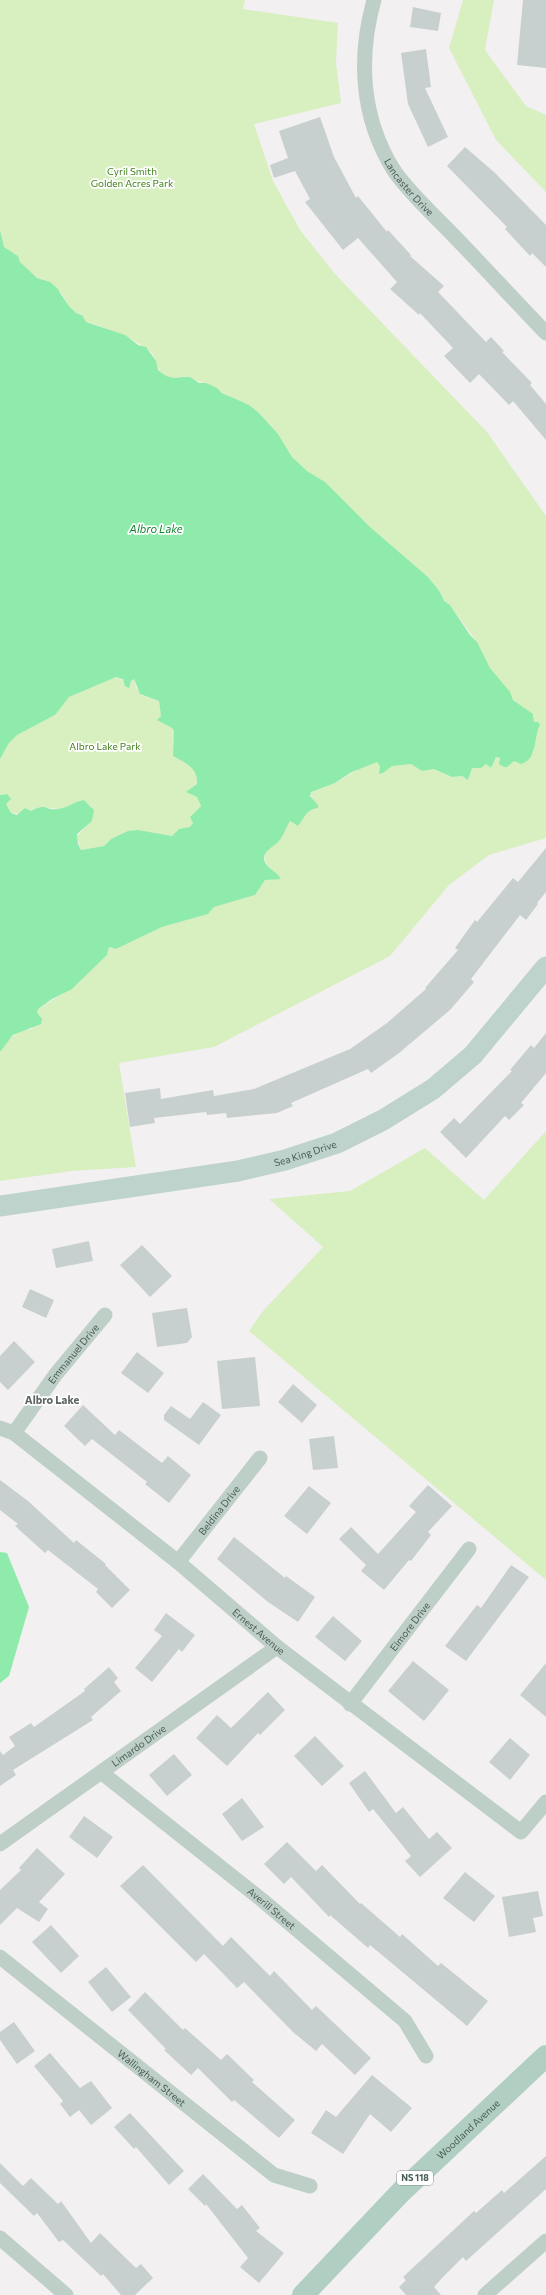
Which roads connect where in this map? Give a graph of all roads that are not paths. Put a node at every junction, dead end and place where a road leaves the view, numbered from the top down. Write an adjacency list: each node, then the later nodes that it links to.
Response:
1 (374, 0): 2 (street, Lancaster Drive)
2 (546, 333)
3 (546, 968): 4 (street, Sea King Drive)
4 (0, 1206)
5 (105, 1315): 7 (street, Emmanuel Drive)
6 (0, 1428): 7 (street, Ernest Avenue)
7 (14, 1433): 10 (street, Ernest Avenue)
8 (260, 1458): 10 (street, Beldina Drive)
9 (469, 1549): 12 (street, Elmore Drive)
10 (178, 1562): 11 (street, Ernest Avenue)
11 (277, 1647): 12 (street, Ernest Avenue); 13 (street, Limardo Drive)
12 (350, 1704): 14 (street, Ernest Avenue)
13 (102, 1773): 15 (street, Limardo Drive); 17 (street, Averill Street)
14 (546, 1802)
15 (0, 1844)
16 (0, 1957): 19 (street, Wallingham Street)
17 (426, 2056)
18 (542, 2059): 23 (main road, Woodland Avenue / NS 118)
19 (310, 2186)
20 (0, 2238): 22 (street)
21 (546, 2241): 24 (street)
22 (66, 2295)
23 (303, 2295)
24 (485, 2295)

